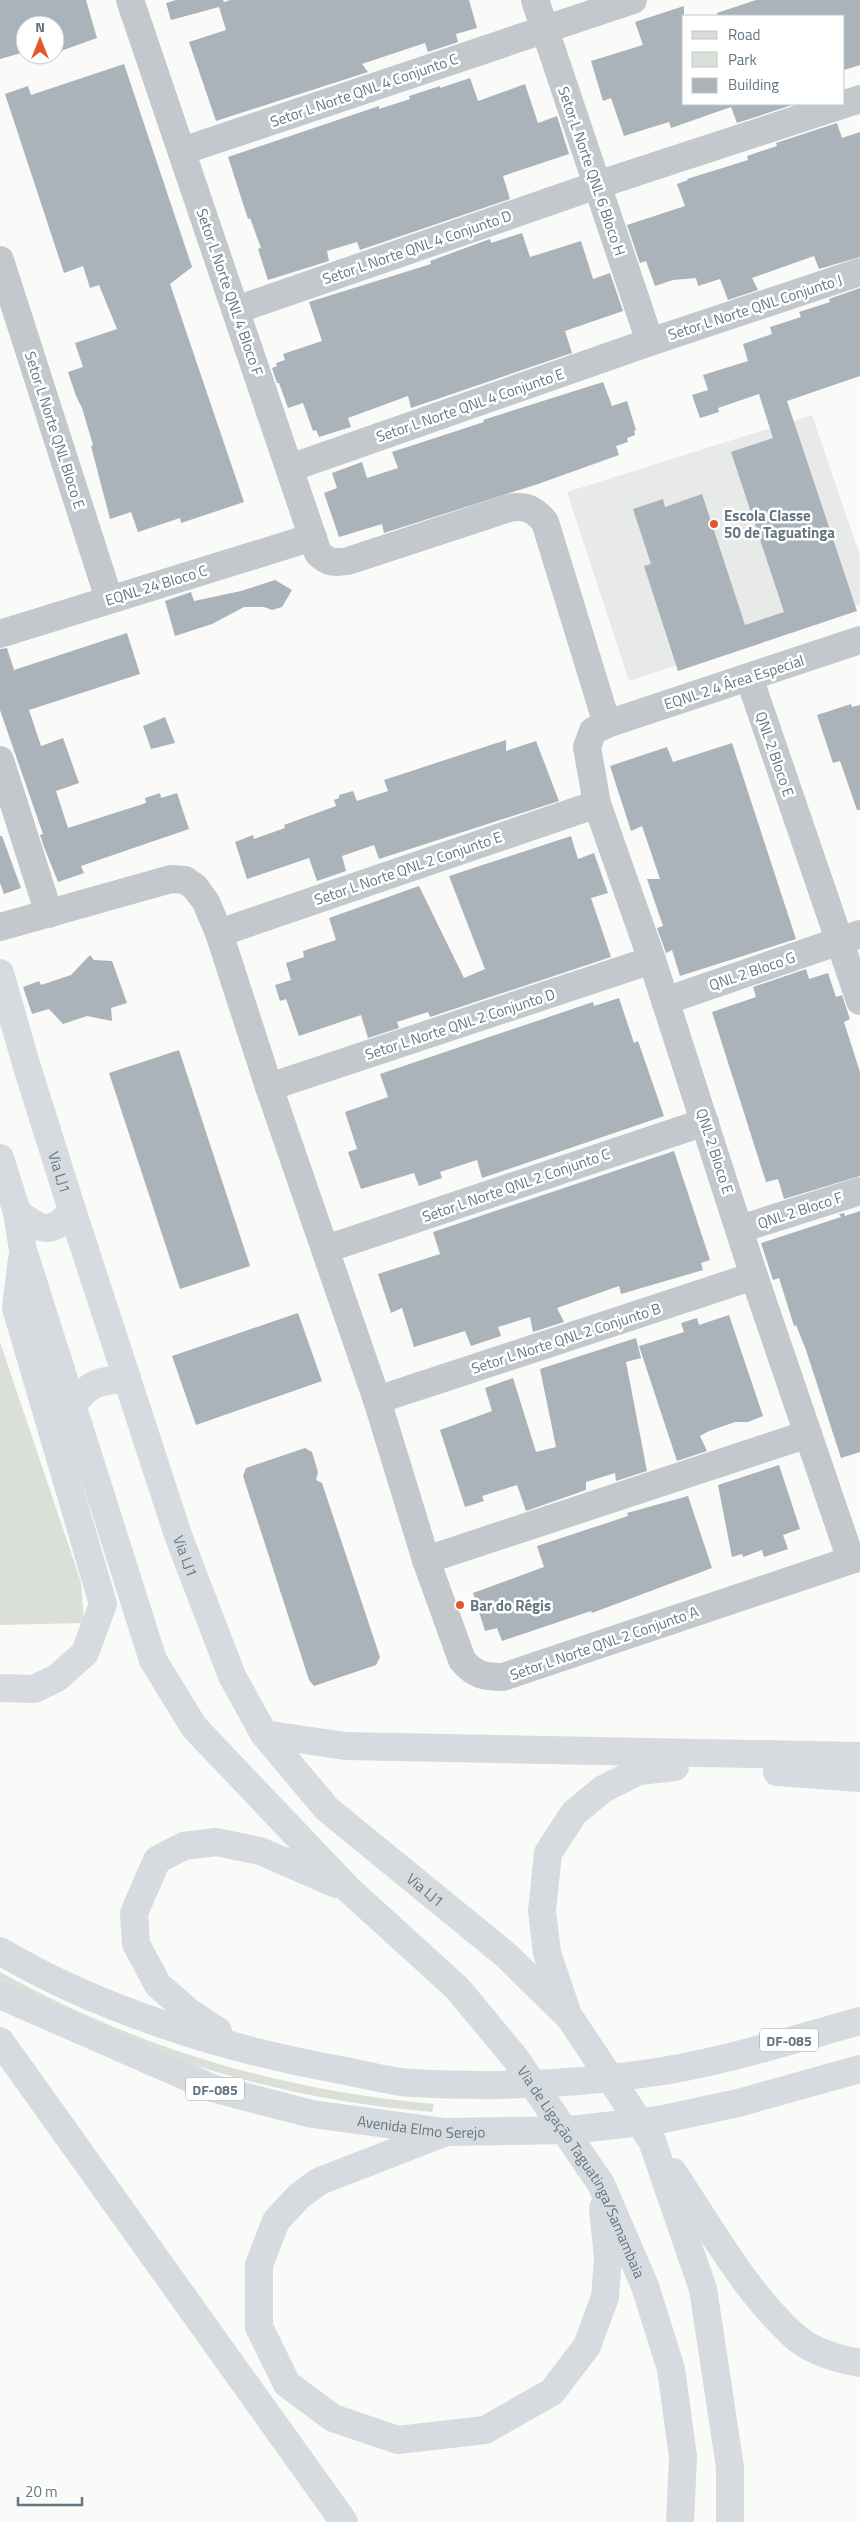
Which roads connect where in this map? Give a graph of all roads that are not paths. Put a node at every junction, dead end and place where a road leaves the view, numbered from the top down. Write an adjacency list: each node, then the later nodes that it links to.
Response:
1 (130, 0): 8 (street, Setor L Norte QNL 4 Bloco F)
2 (535, 0): 4 (street, Setor L Norte QNL 6 Bloco H)
3 (633, 0): 4 (street, Setor L Norte QNL 4 Conjunto C)
4 (545, 29): 8 (street, Setor L Norte QNL 4 Conjunto C); 9 (street, Setor L Norte QNL 6 Bloco H)
5 (860, 98): 6 (street, Setor L Norte QNL 4 Conjunto D)
6 (845, 103)
7 (839, 105): 9 (street, Setor L Norte QNL 4 Conjunto D)
8 (182, 151): 12 (street, Setor L Norte QNL 4 Bloco F)
9 (597, 185): 12 (street, Setor L Norte QNL 4 Conjunto D); 13 (street, Setor L Norte QNL 6 Bloco H)
10 (0, 260): 16 (street, Setor L Norte QNL Bloco E)
11 (860, 272): 13 (street, Setor L Norte QNL Conjunto J)
12 (236, 310): 14 (street, Setor L Norte QNL 4 Bloco F)
13 (650, 342): 14 (street, Setor L Norte QNL 4 Conjunto E)
14 (290, 468): 15 (street, Setor L Norte QNL 4 Bloco F)
15 (312, 537): 16 (street, EQNL 24 Bloco C); 20 (street, Setor L Norte QNL 4 Bloco F)
16 (109, 599): 17 (street, EQNL 24 Bloco C)
17 (0, 634)
18 (860, 640): 19 (street, EQNL 2 4 Área Especial)
19 (749, 677): 20 (street, EQNL 2 4 Área Especial); 26 (street, QNL 2 Bloco E)
20 (600, 728): 22 (street, QNL 2 Bloco E)
21 (0, 760): 23 (street)
22 (597, 804): 25 (street, Setor L Norte QNL 2 Conjunto E); 27 (street, QNL 2 Bloco E)
23 (49, 914): 24 (street); 25 (street)
24 (0, 927)
25 (219, 933): 31 (street)
26 (850, 937): 29 (street, QNL 2 Bloco G); 30 (street, QNL 2 Bloco E)
27 (652, 960): 29 (street, QNL 2 Bloco E); 31 (street, Setor L Norte QNL 2 Conjunto D)
28 (0, 973): 35 (main road, Via LJ1)
29 (665, 1001): 32 (street, QNL 2 Bloco E)
30 (860, 1001)
31 (269, 1088): 38 (street, Setor L Norte QNL 2 Conjunto A)
32 (705, 1122): 37 (street, QNL 2 Bloco E); 38 (street, Setor L Norte QNL 2 Conjunto C)
33 (0, 1158): 36 (main road)
34 (860, 1191): 37 (street, QNL 2 Bloco F)
35 (72, 1210): 36 (main road); 41 (main road, Via LJ1)
36 (17, 1212): 39 (main road)
37 (740, 1229): 40 (street, QNL 2 Bloco E)
38 (326, 1249): 42 (street, Setor L Norte QNL 2 Conjunto A)
39 (23, 1250): 43 (main road); 47 (main road)
40 (754, 1276): 42 (street, Setor L Norte QNL 2 Conjunto B); 44 (street, QNL 2 Bloco E)
41 (127, 1379): 43 (main road); 48 (main road, Via LJ1)
42 (377, 1400): 46 (street, Setor L Norte QNL 2 Conjunto A)
43 (73, 1405): 51 (main road)
44 (808, 1434): 45 (street, QNL 2 Bloco E); 46 (street)
45 (855, 1559): 46 (street, Setor L Norte QNL 2 Conjunto A)
46 (426, 1560)
47 (0, 1688)
48 (264, 1734): 49 (main road); 54 (main road, Via LJ1)
49 (860, 1756)
50 (860, 1778): 54 (main road)
51 (347, 1888): 57 (main road); 63 (main road, Via de Ligação Taguatinga/Samambaia)
52 (0, 1951): 57 (main road, DF-085)
53 (0, 1995): 61 (main road, Avenida Elmo Serejo / DF-085)
54 (570, 2018): 62 (main road)
55 (860, 2021): 57 (main road, DF-085)
56 (0, 2041): 65 (main road)
57 (248, 2052)
58 (860, 2069): 59 (main road, Avenida Elmo Serejo / DF-085)
59 (821, 2079): 60 (main road); 61 (main road, Avenida Elmo Serejo / DF-085)
60 (860, 2086)
61 (448, 2133): 63 (main road)
62 (652, 2141): 64 (main road); 67 (main road)
63 (601, 2184): 66 (main road, Via de Ligação Taguatinga/Samambaia)
64 (860, 2363)
65 (344, 2522)
66 (680, 2522)
67 (730, 2522)

